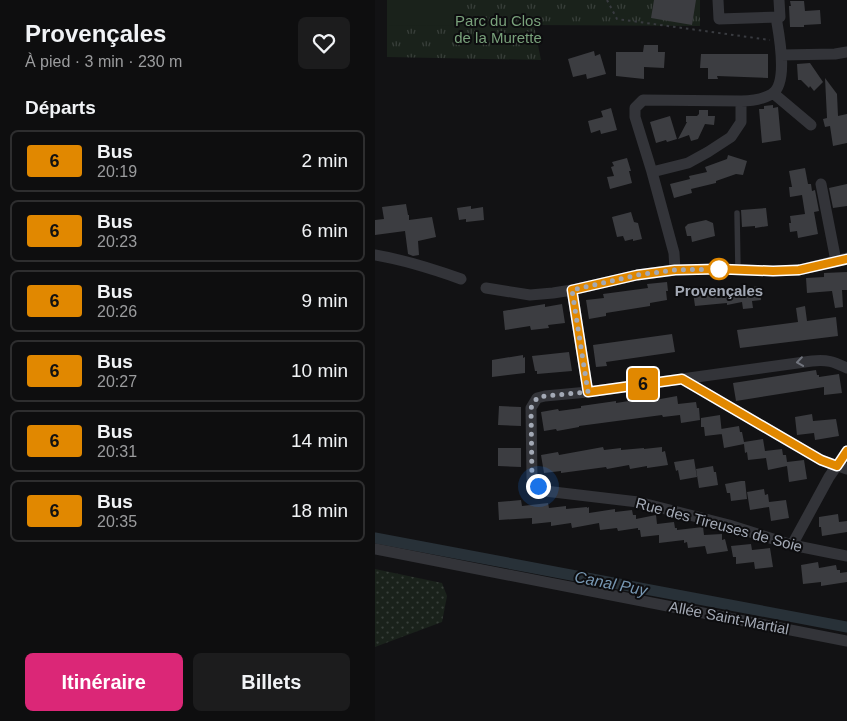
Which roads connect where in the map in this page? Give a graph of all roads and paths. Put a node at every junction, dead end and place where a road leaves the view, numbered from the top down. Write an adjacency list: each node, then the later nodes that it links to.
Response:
1 (607, 0): 5 (path)
2 (718, 0): 4 (street)
3 (779, 0): 4 (street)
4 (776, 17): 5 (street)
5 (779, 42): 7 (street)
6 (847, 52): 7 (street)
7 (781, 55): 8 (street)
8 (773, 93): 9 (street); 10 (street)
9 (741, 101): 11 (street); 11 (street)
10 (811, 125)
11 (652, 172): 16 (street)
12 (821, 184): 15 (street)
13 (737, 213): 17 (lane)
14 (375, 255): 18 (street)
15 (841, 260): 17 (street)
16 (675, 270): 17 (street); 20 (street)
17 (738, 270)
18 (461, 279)
19 (486, 288): 20 (street)
20 (572, 290): 23 (street)
21 (847, 368): 22 (street, one-way to 22)
22 (682, 379): 23 (street); 25 (street)
23 (588, 392): 26 (street, Rue des Tireuses de Soie)
24 (847, 451): 25 (street)
25 (842, 467): 26 (street)
26 (792, 545): 28 (street, Rue des Tireuses de Soie)
27 (375, 549): 29 (street, Allée Saint-Martial)
28 (847, 556)
29 (847, 641)

